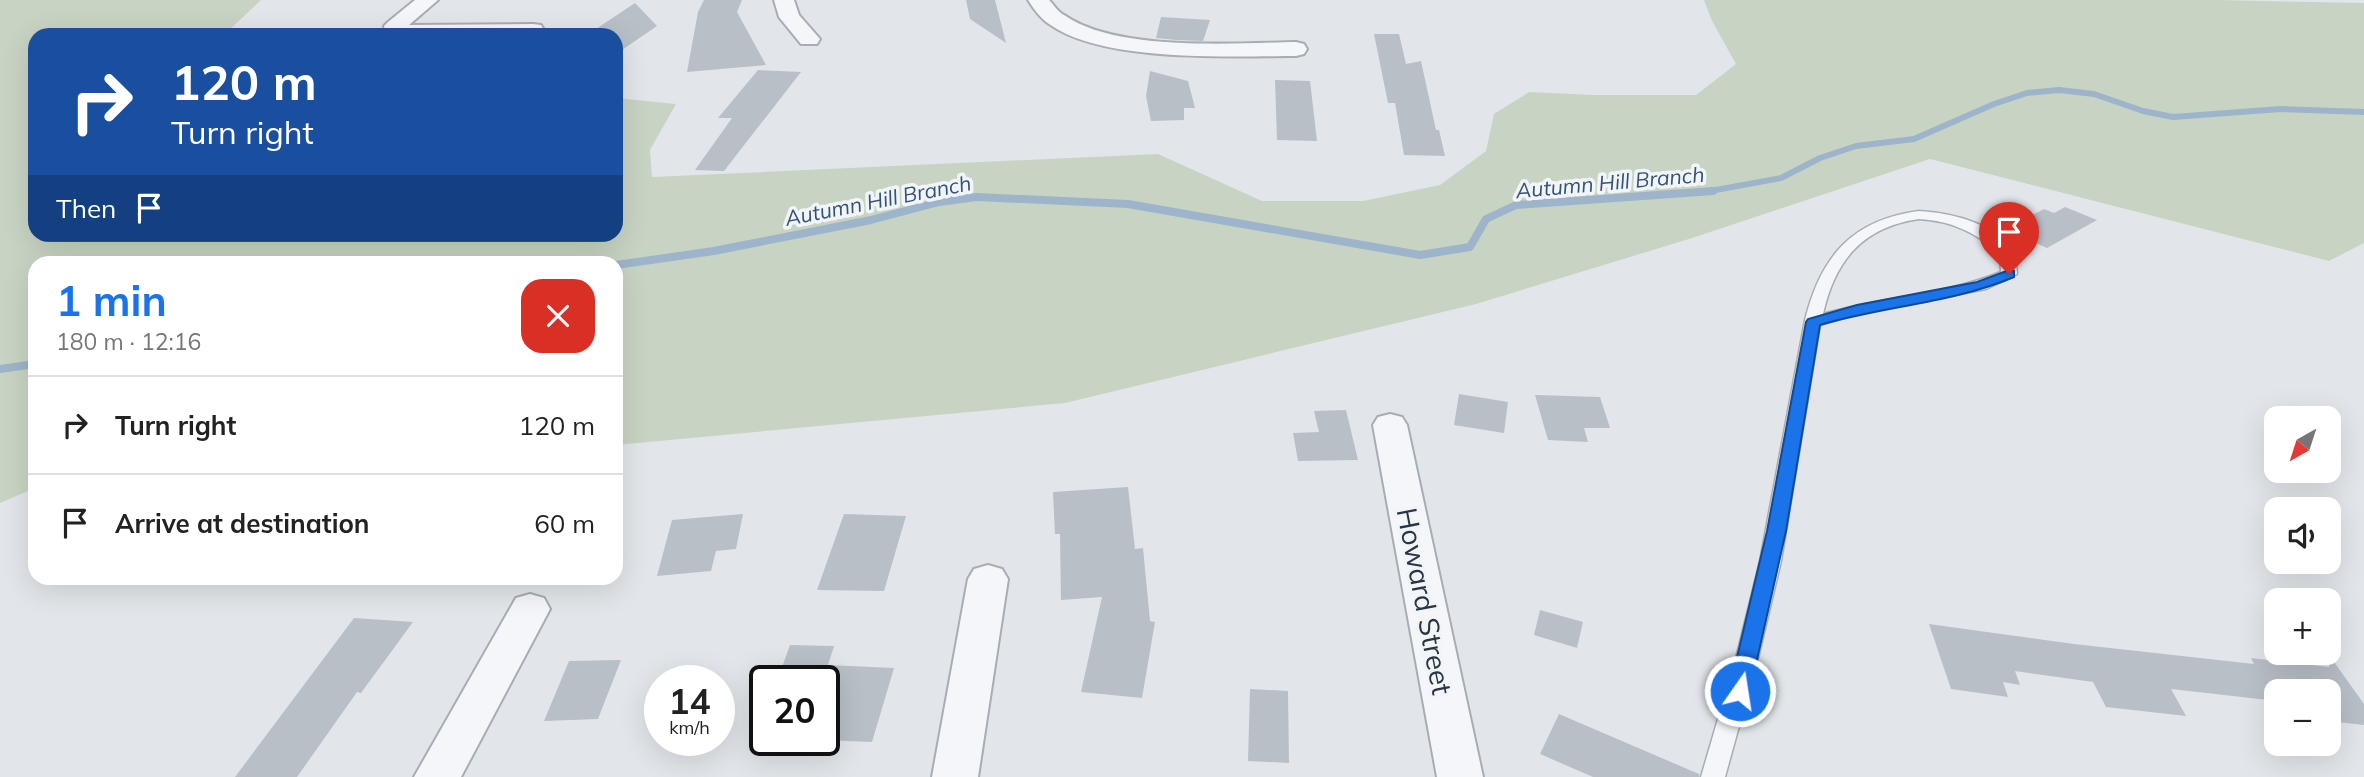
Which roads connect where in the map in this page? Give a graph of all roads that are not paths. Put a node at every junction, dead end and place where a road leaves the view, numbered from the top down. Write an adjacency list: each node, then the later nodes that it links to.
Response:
1 (428, 0): 4 (street)
2 (784, 0): 5 (street)
3 (1038, 0): 6 (street)
4 (395, 28)
5 (809, 39)
6 (1296, 48)
7 (1813, 322): 7 (lane); 14 (lane)
8 (1390, 425): 13 (street, Howard Street)
9 (988, 579): 12 (street)
10 (530, 609): 11 (street)
11 (437, 777)
12 (955, 777)
13 (1460, 777)
14 (1713, 777)

